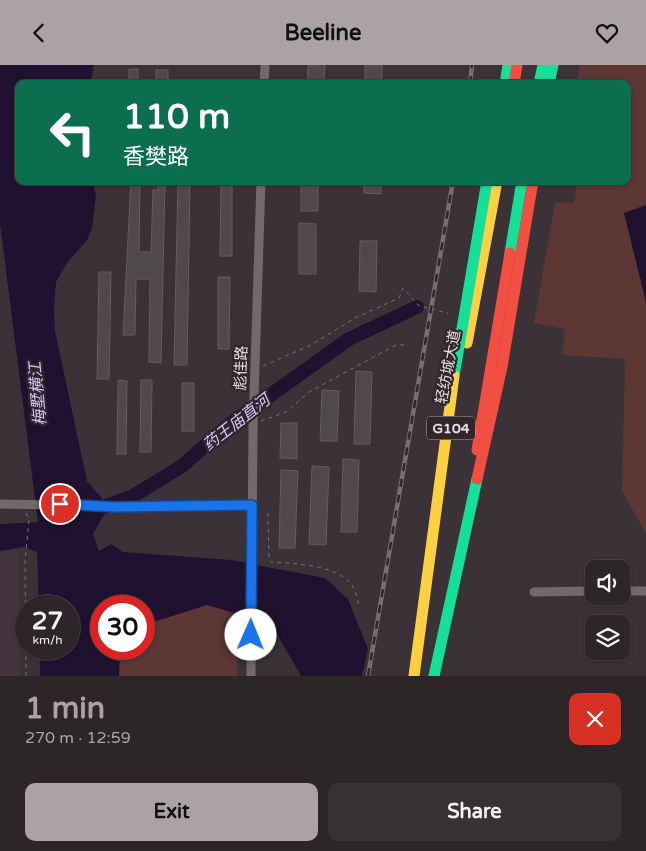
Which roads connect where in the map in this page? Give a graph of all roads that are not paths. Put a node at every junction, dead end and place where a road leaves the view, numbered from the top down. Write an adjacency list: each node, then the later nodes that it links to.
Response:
1 (265, 65): 6 (street)
2 (508, 65): 7 (main road)
3 (518, 65): 8 (main road)
4 (542, 65): 9 (main road)
5 (553, 65): 10 (main road)
6 (264, 80)
7 (506, 80)
8 (515, 80)
9 (540, 80)
10 (551, 80)
11 (261, 185): 17 (street, 彪佳路)
12 (486, 185): 24 (main road, bridge)
13 (496, 185): 23 (main road, 轻纺城大道 / G104)
14 (521, 185): 26 (main road, G104)
15 (532, 185): 25 (main road, bridge)
16 (0, 504): 17 (street)
17 (252, 505): 22 (street, 彪佳路)
18 (585, 591): 21 (street)
19 (630, 591): 20 (street)
20 (646, 591)
21 (534, 592)
22 (251, 676)
23 (408, 676)
24 (414, 676)
25 (434, 676)
26 (441, 676)

